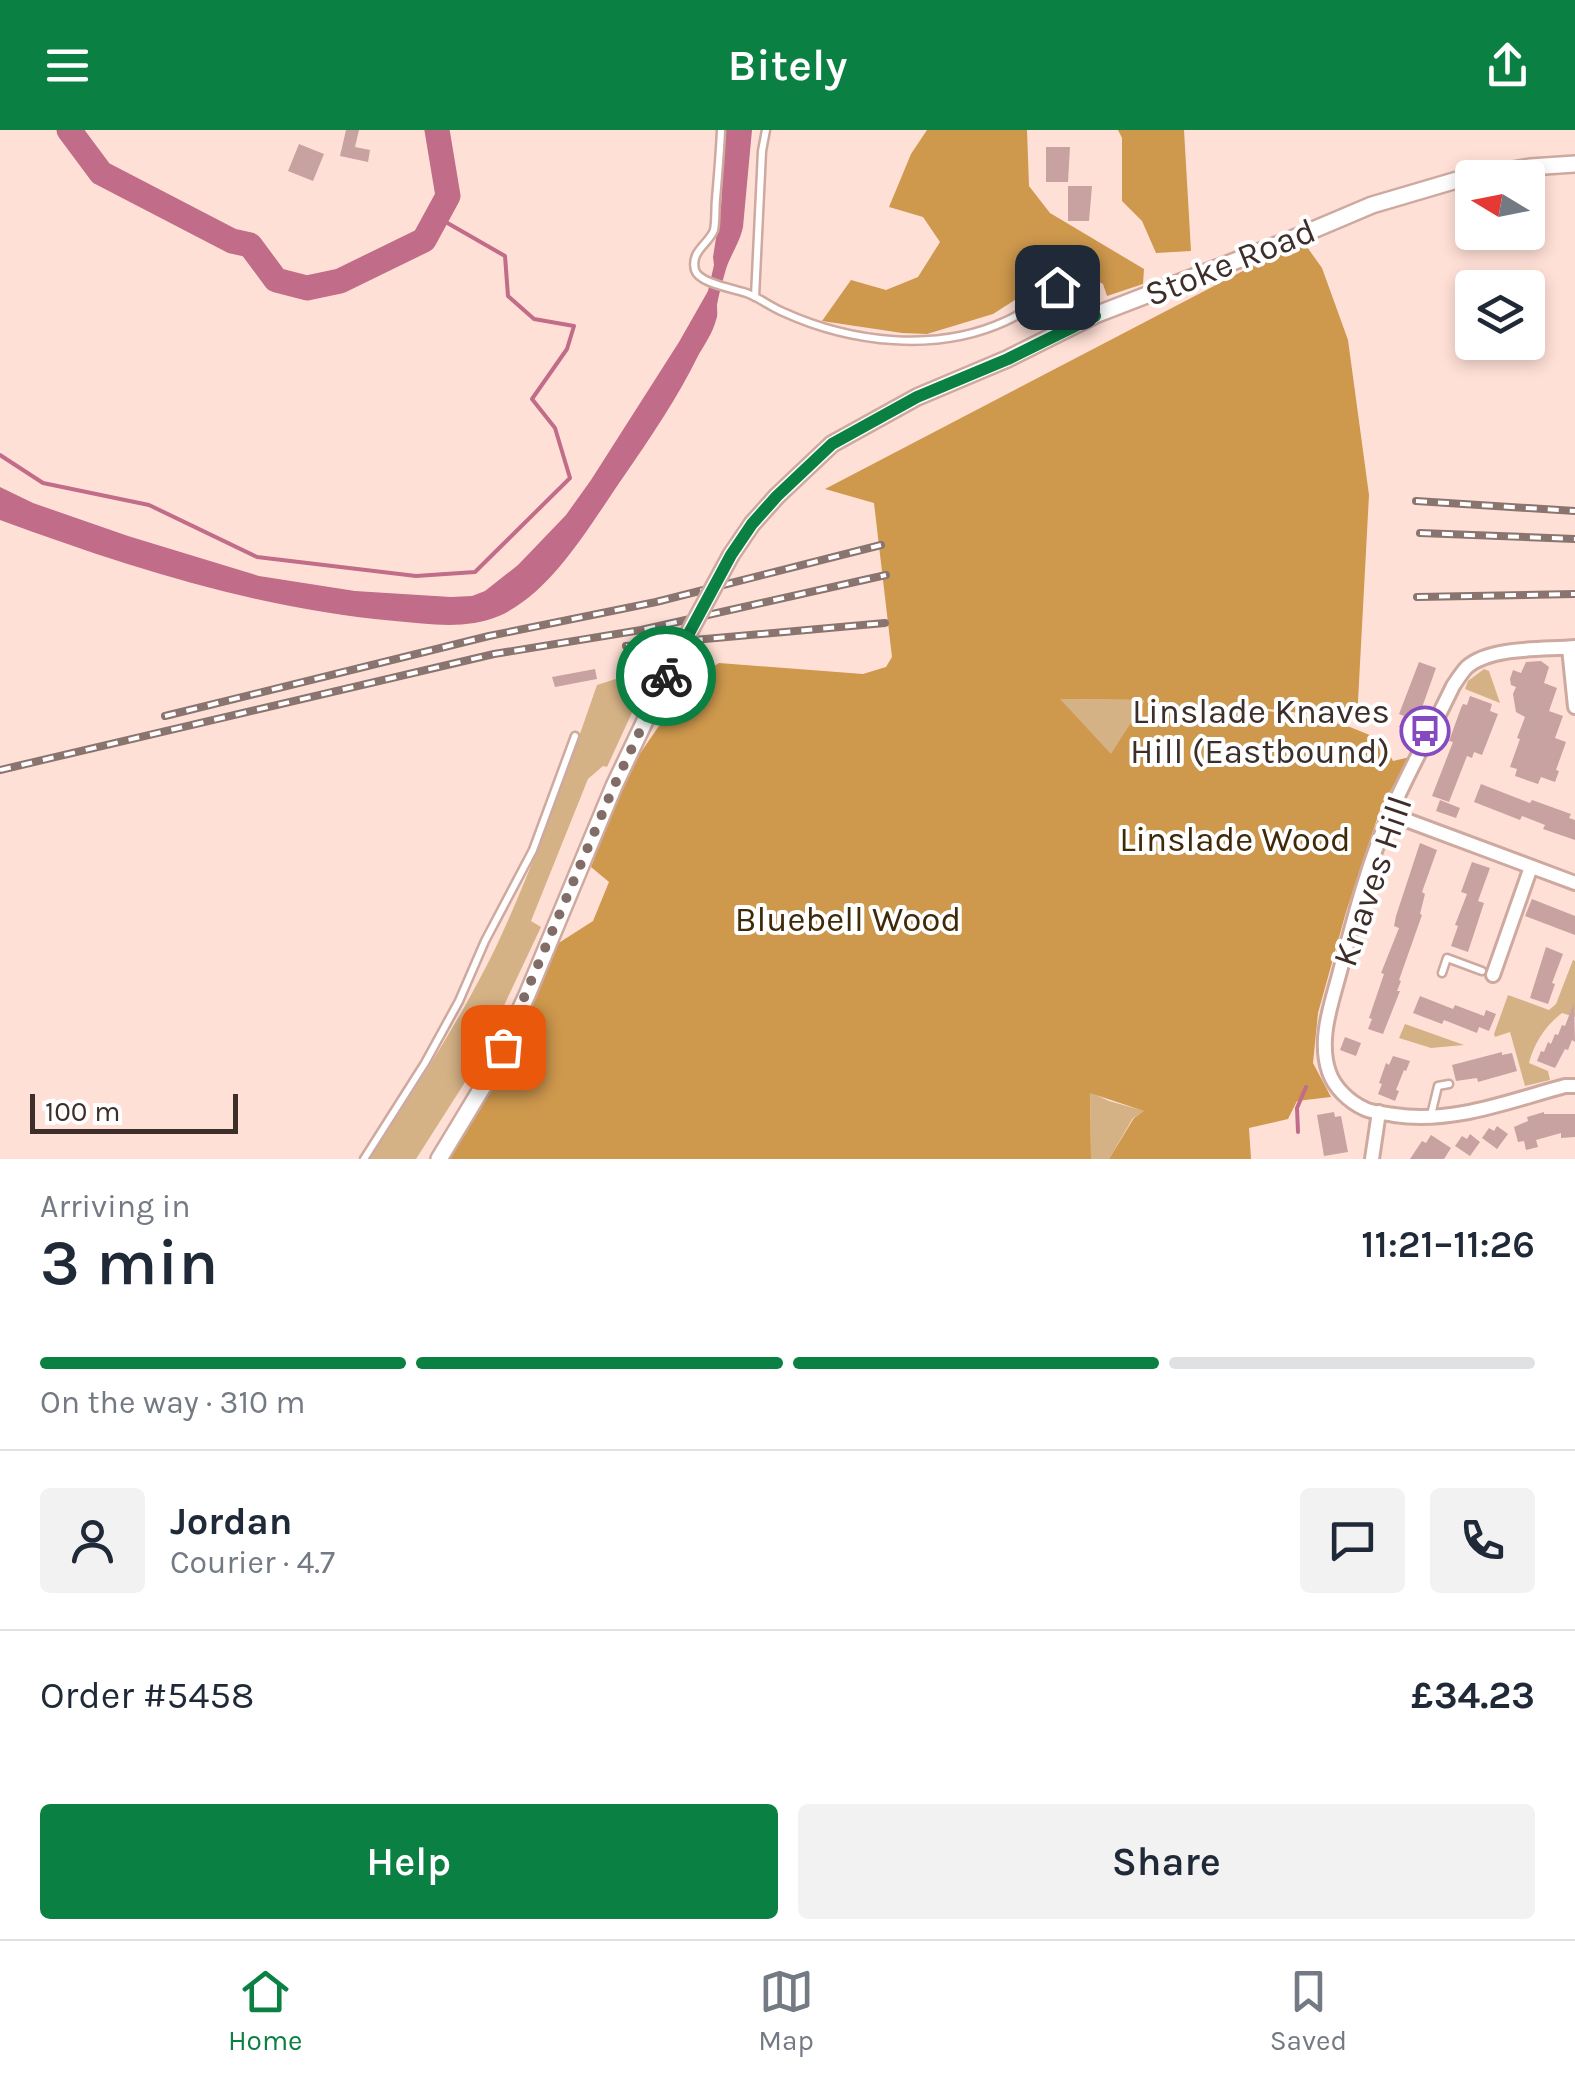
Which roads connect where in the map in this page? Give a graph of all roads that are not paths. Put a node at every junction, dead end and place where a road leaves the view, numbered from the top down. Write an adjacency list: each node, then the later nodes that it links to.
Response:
1 (721, 130): 4 (lane)
2 (766, 130): 4 (lane)
3 (1575, 164): 5 (street, Stoke Road)
4 (754, 297): 5 (lane)
5 (1095, 316): 19 (street, Stoke Road, bridge)
6 (1572, 647): 7 (street); 9 (street, Knaves Hill)
7 (1575, 707)
8 (575, 736): 18 (lane)
9 (1390, 814): 10 (street); 16 (street, Knaves Hill)
10 (1532, 867): 11 (street); 13 (street)
11 (1575, 884)
12 (1442, 974): 13 (lane)
13 (1493, 976)
14 (1449, 1084): 17 (lane)
15 (1575, 1086): 17 (street, Knaves Hill)
16 (1379, 1112): 17 (street, Knaves Hill); 20 (street)
17 (1430, 1116)
18 (364, 1159)
19 (438, 1159)
20 (1372, 1159)

